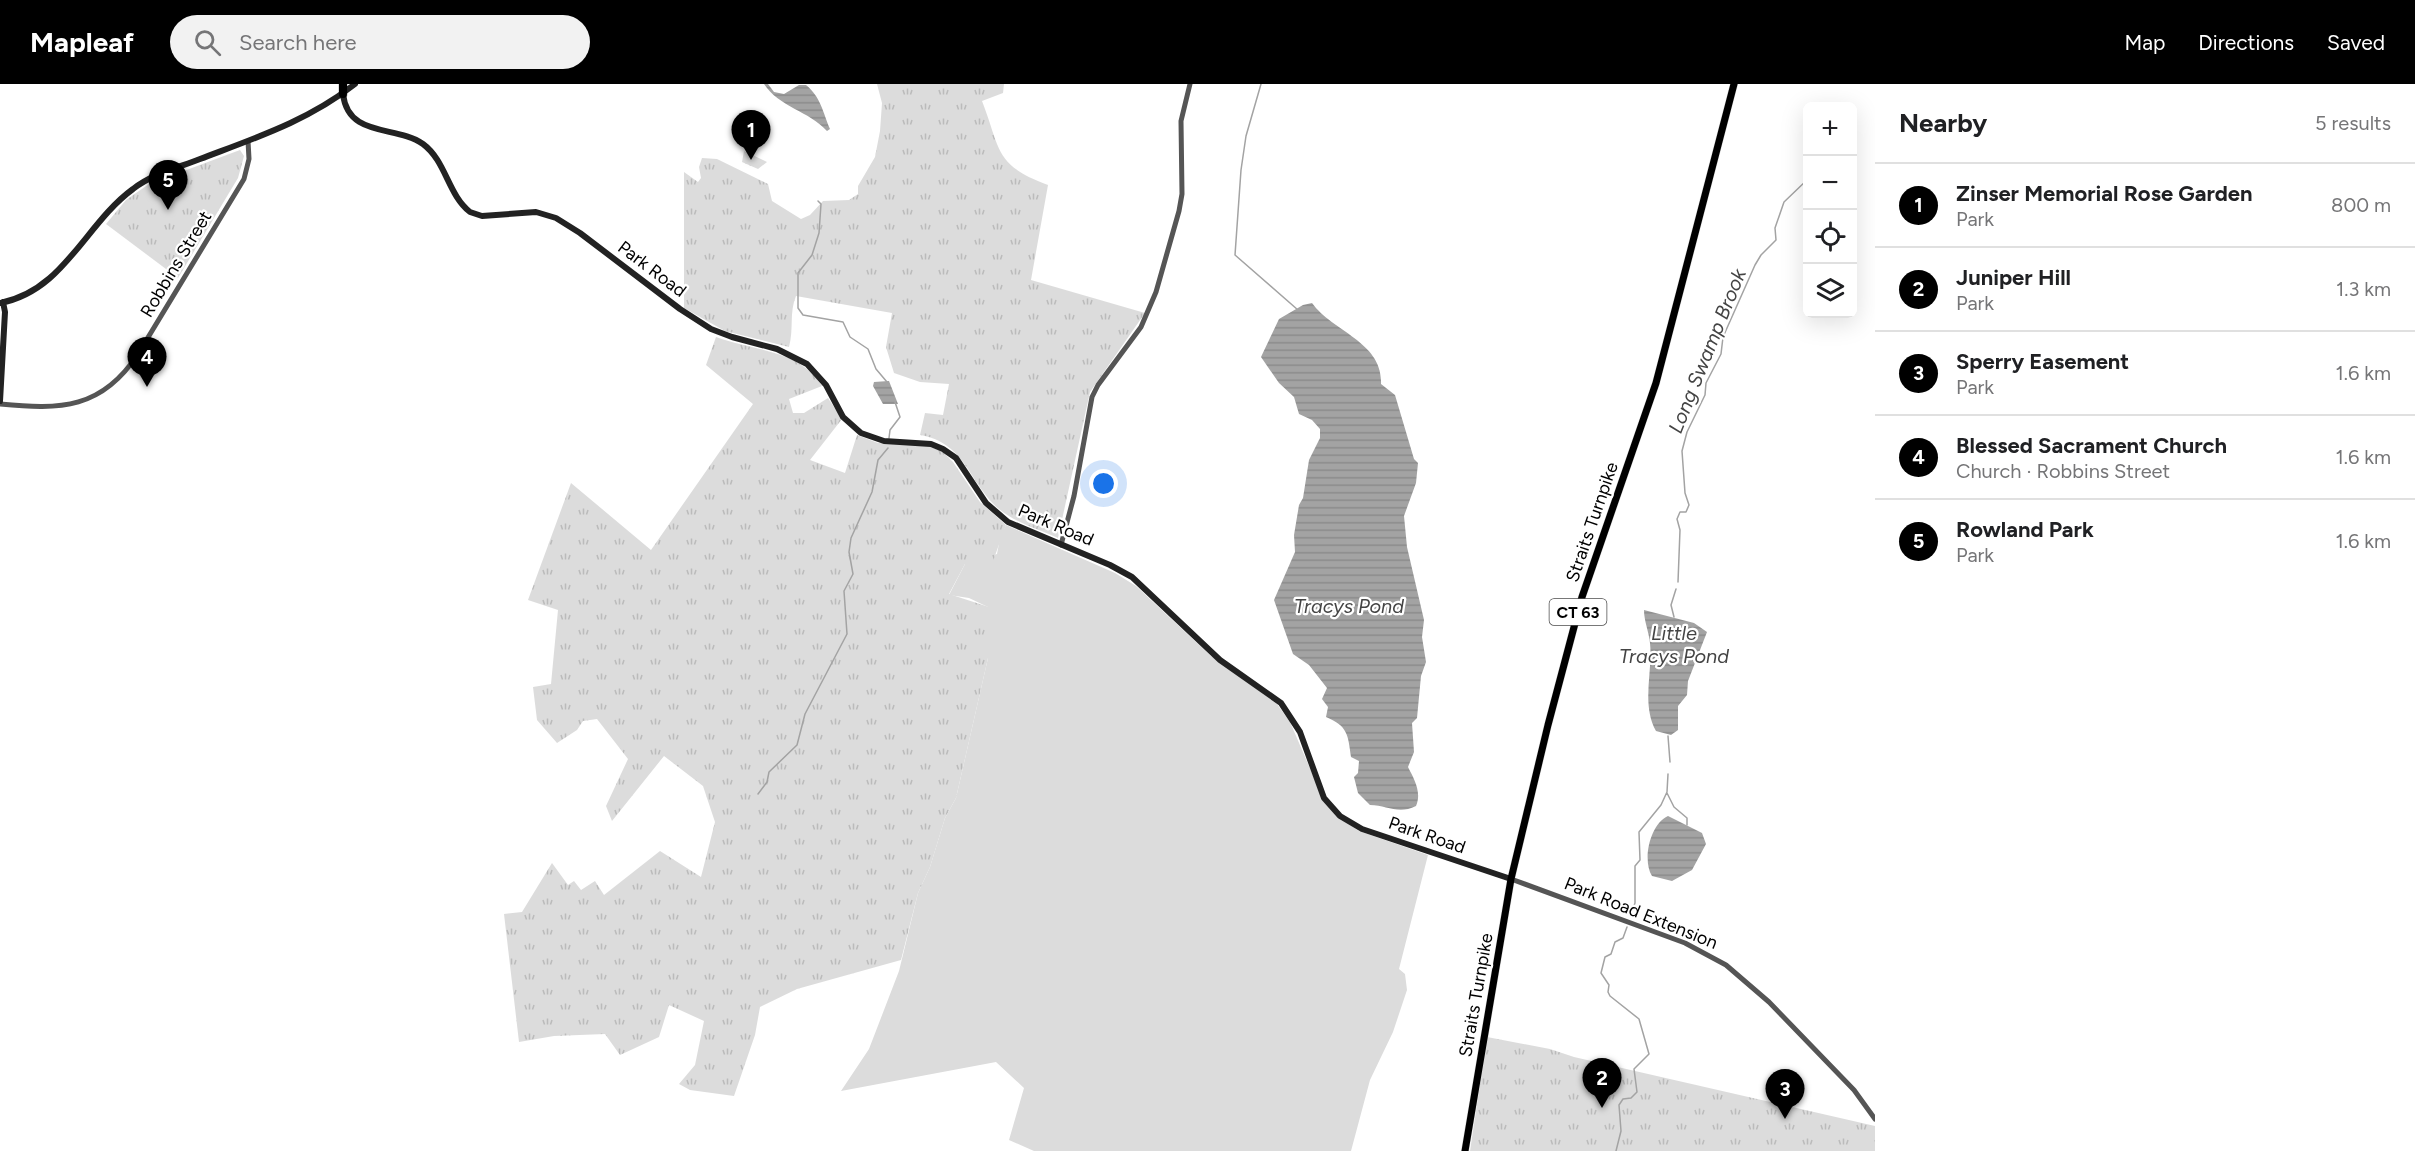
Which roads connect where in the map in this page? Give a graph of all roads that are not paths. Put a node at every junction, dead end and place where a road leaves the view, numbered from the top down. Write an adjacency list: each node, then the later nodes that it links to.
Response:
1 (343, 84): 5 (highway)
2 (355, 84): 5 (main road)
3 (1190, 84): 9 (street)
4 (1734, 84): 10 (main road, Straits Turnpike / CT 63)
5 (343, 94): 6 (main road); 9 (main road, Park Road)
6 (248, 141): 7 (main road); 8 (street, Robbins Street)
7 (1, 303): 8 (main road)
8 (0, 402)
9 (1061, 545): 10 (main road, Park Road)
10 (1511, 879): 11 (street, Park Road Extension); 12 (main road, Straits Turnpike / CT 63)
11 (1875, 1119)
12 (1465, 1151)

